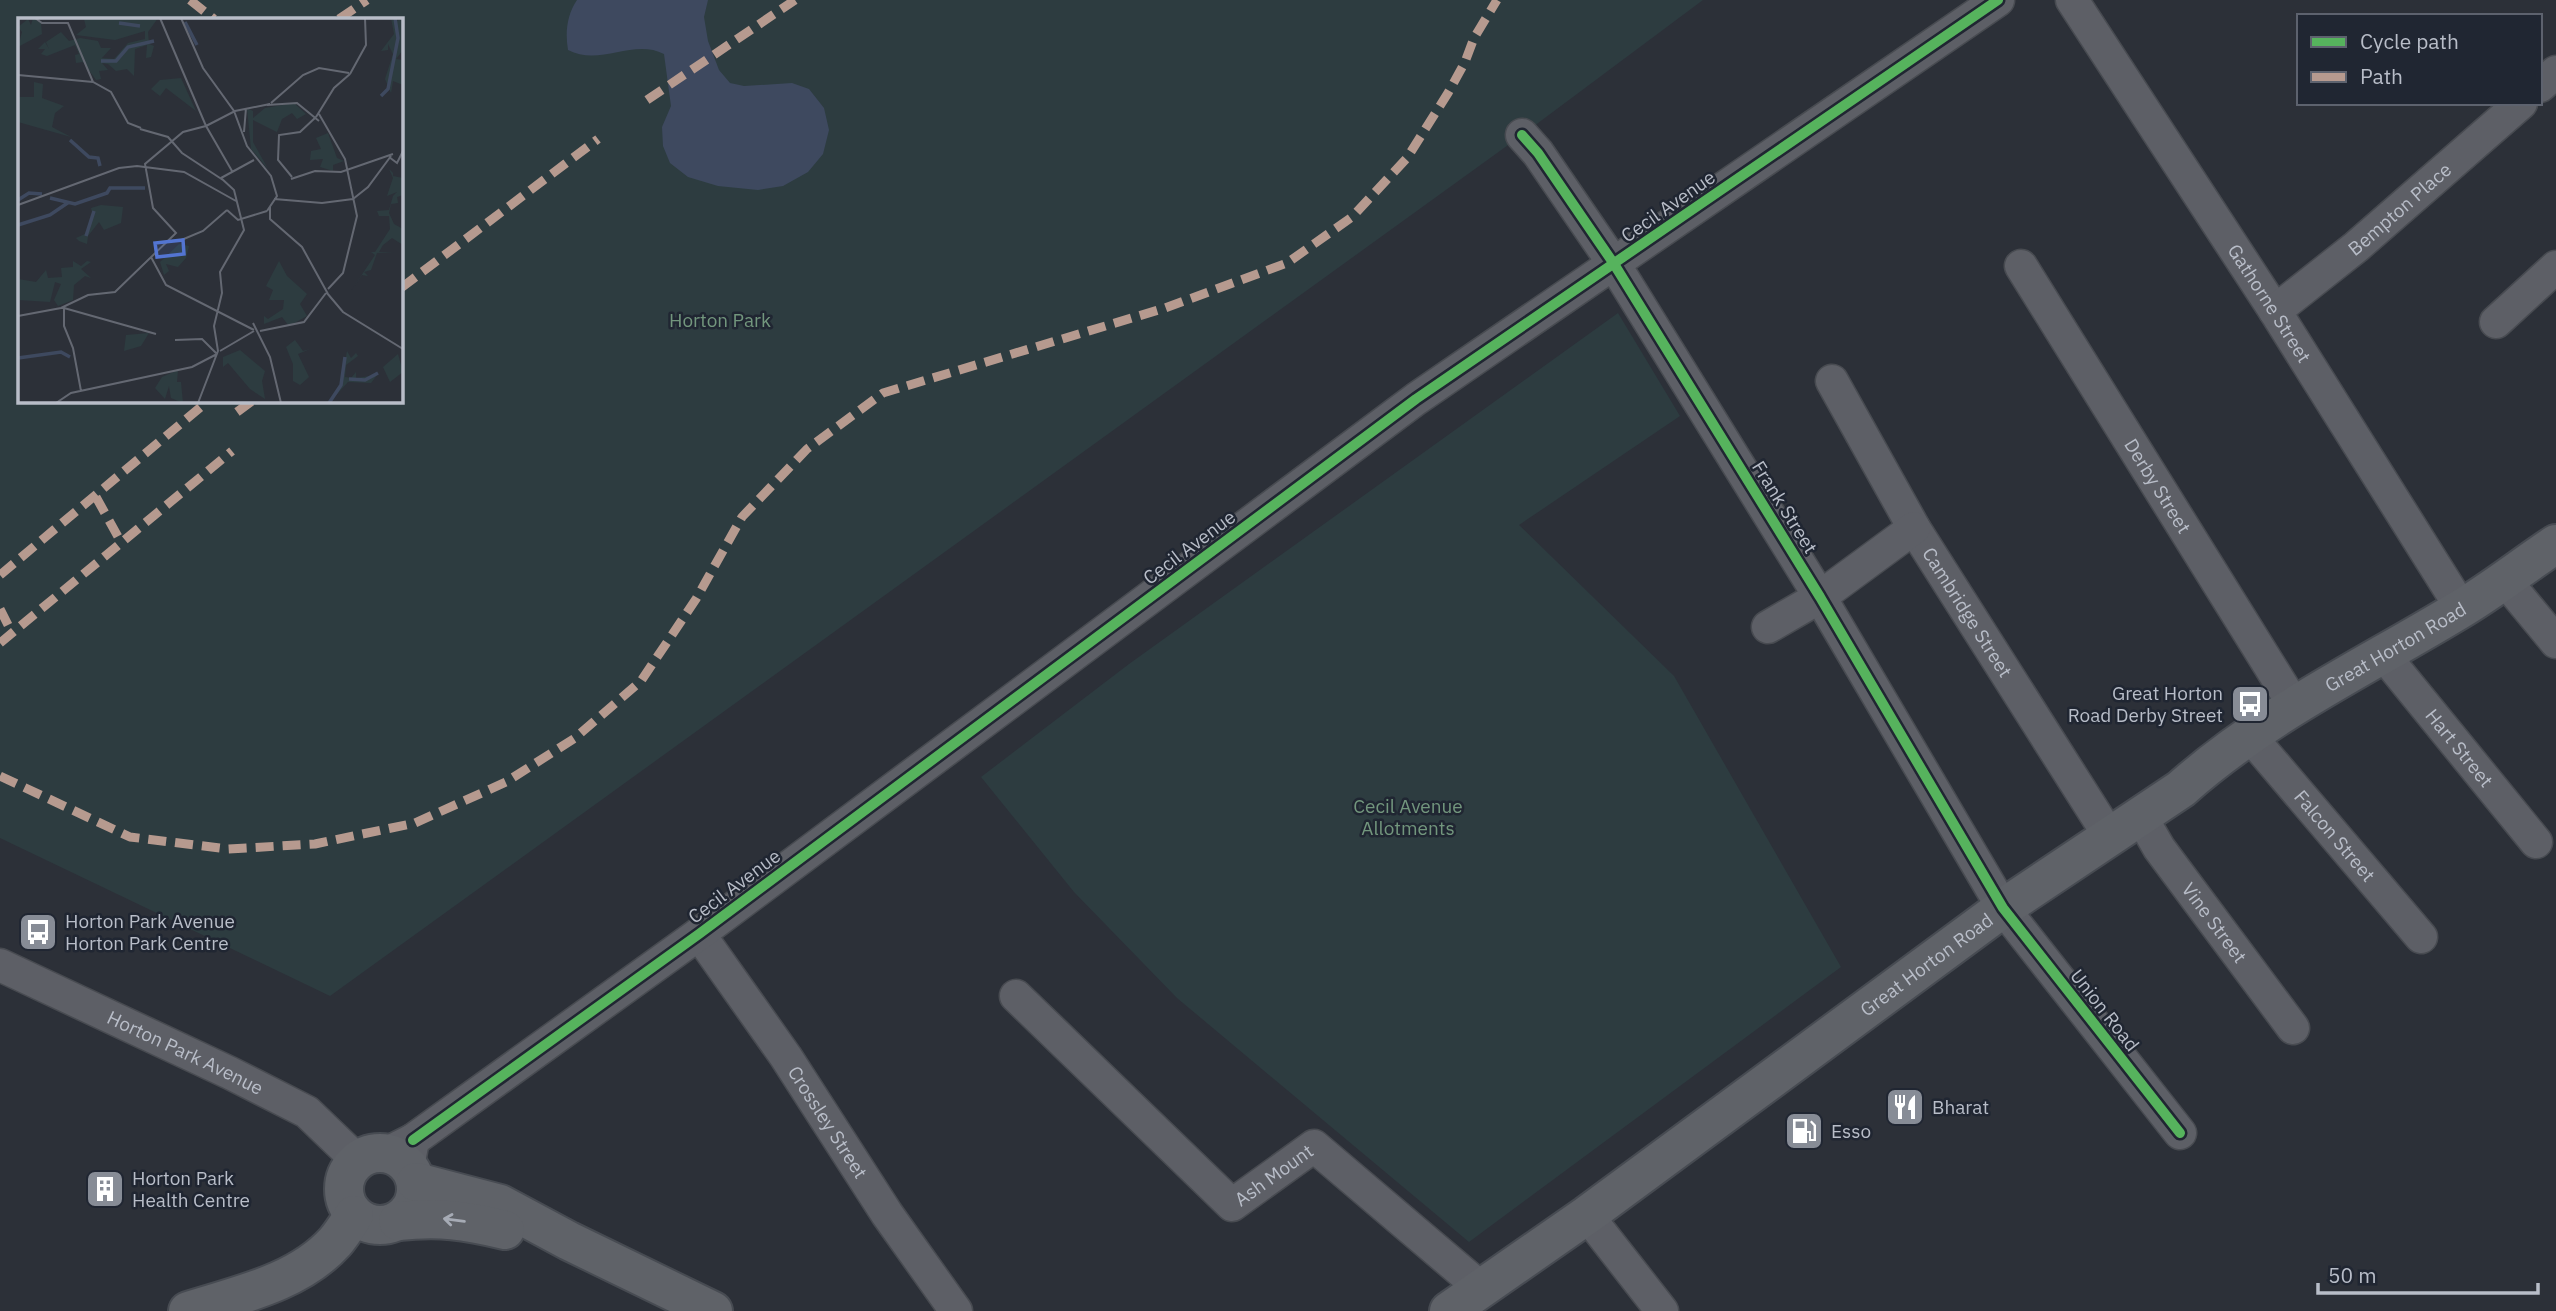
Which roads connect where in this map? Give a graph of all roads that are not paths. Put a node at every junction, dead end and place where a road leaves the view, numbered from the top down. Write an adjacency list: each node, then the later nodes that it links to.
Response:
1 (1998, 0): 7 (street, Cecil Avenue)
2 (2072, 0): 10 (street, Gathorne Street)
3 (2556, 72): 4 (street)
4 (2542, 84)
5 (2519, 105): 10 (street, Bempton Place)
6 (1522, 135): 7 (street, Frank Street)
7 (1614, 264): 16 (street, Frank Street); 26 (street, Cecil Avenue)
8 (2021, 266): 21 (street, Derby Street)
9 (2556, 267): 11 (street)
10 (2276, 311): 17 (street, Gathorne Street)
11 (2496, 323)
12 (1832, 381): 13 (street, Cambridge Street)
13 (1914, 528): 16 (street); 23 (street, Cambridge Street)
14 (2556, 544): 15 (main road, Great Horton Road)
15 (2504, 579): 17 (main road, Great Horton Road); 19 (street)
16 (1819, 597): 18 (street); 25 (street, Frank Street)
17 (2462, 609): 20 (main road, Great Horton Road)
18 (1768, 627)
19 (2556, 642)
20 (2383, 654): 21 (main road, Great Horton Road); 24 (street, Hart Street)
21 (2294, 705): 22 (main road, Great Horton Road)
22 (2250, 736): 23 (main road, Great Horton Road); 27 (street, Falcon Street)
23 (2125, 826): 25 (main road, Great Horton Road); 30 (street, Vine Street)
24 (2536, 842)
25 (2003, 908): 31 (street, Union Road); 34 (main road, Great Horton Road)
26 (699, 934): 32 (street, Cecil Avenue); 40 (street, Crossley Street)
27 (2421, 937)
28 (0, 965): 32 (street, Horton Park Avenue)
29 (1016, 996): 37 (street, Ash Mount)
30 (2293, 1028)
31 (2180, 1133)
32 (396, 1161): 33 (main road); 35 (main road); 36 (main road, Horton Park Avenue)
33 (354, 1215): 35 (main road); 38 (main road)
34 (1587, 1215): 37 (main road, Great Horton Road); 42 (street)
35 (398, 1221): 36 (main road, Horton Park Avenue, one-way to 35)
36 (569, 1241): 39 (main road, Horton Park Avenue)
37 (1481, 1288): 41 (main road, Great Horton Road)
38 (188, 1311)
39 (713, 1311)
40 (956, 1311)
41 (1449, 1311)
42 (1662, 1311)

